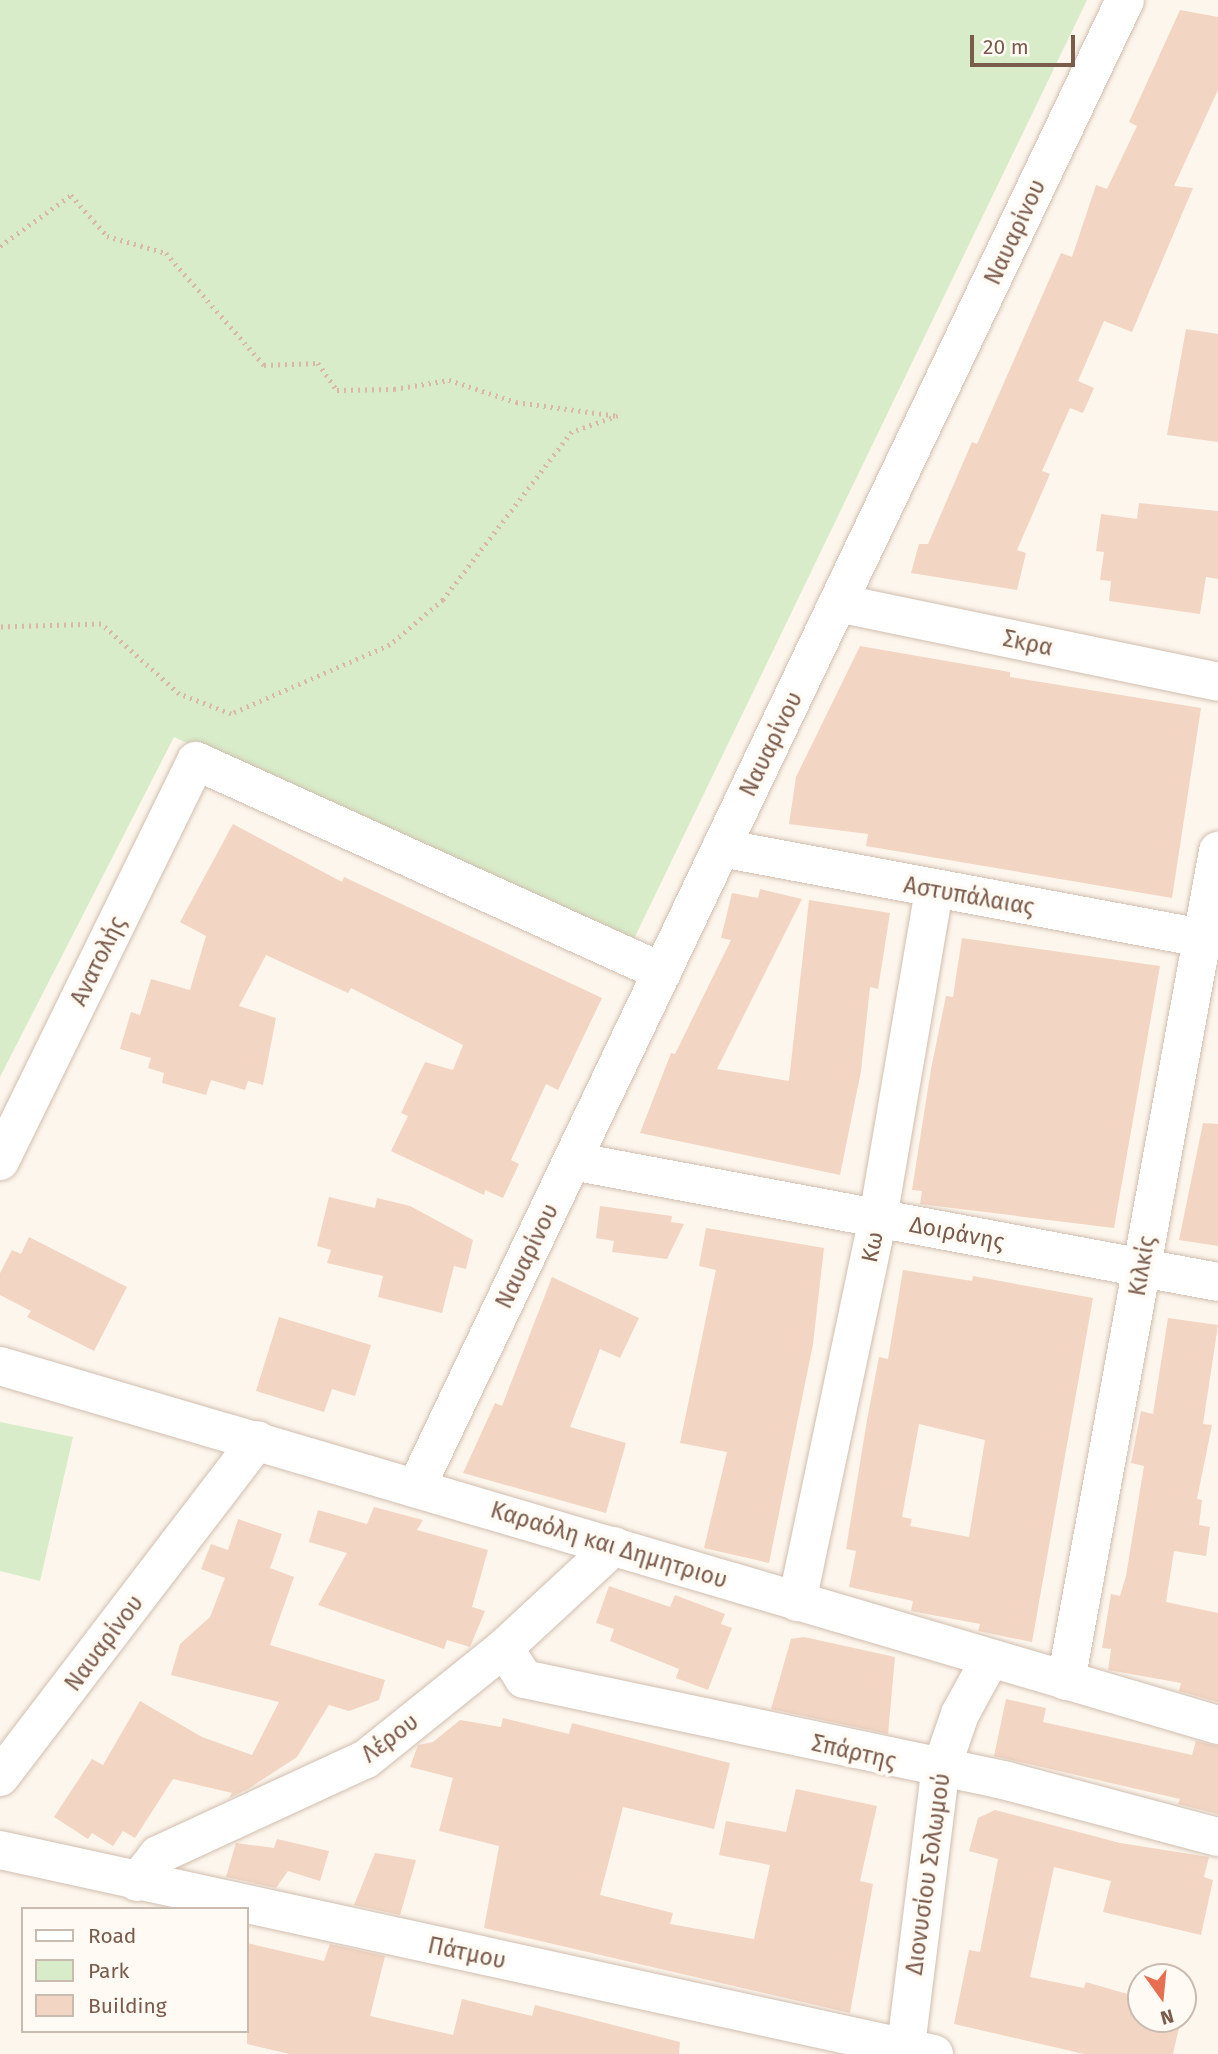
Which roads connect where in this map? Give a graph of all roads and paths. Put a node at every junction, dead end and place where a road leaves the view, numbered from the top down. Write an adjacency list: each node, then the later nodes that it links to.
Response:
1 (1125, 0): 3 (street, Ναυαρίνου)
2 (0, 246): 4 (path)
3 (838, 603): 5 (street, Σκρα); 6 (street, Ναυαρίνου)
4 (0, 627)
5 (1218, 682)
6 (721, 848): 8 (street, Αστυπάλαιας); 10 (street, Ναυαρίνου)
7 (1218, 851): 9 (street, Κιλκίς)
8 (934, 890): 9 (street, Αστυπάλαιας); 13 (street, Κω)
9 (1210, 939): 14 (street, Κιλκίς)
10 (662, 972): 11 (street, Ανατολής); 12 (street, Ναυαρίνου)
11 (0, 1161)
12 (572, 1161): 13 (street, Δοιράνης); 18 (street, Ναυαρίνου)
13 (878, 1218): 14 (street, Δοιράνης); 20 (street, Κω)
14 (1142, 1267): 15 (street, Δοιράνης); 23 (street, Κιλκίς)
15 (1218, 1282)
16 (0, 1366): 17 (street, Καραόλη και Δημητριου)
17 (258, 1440): 18 (street, Καραόλη και Δημητριου); 26 (street, Ναυαρίνου)
18 (416, 1488): 19 (street, Καραόλη και Δημητριου)
19 (614, 1546): 20 (street, Καραόλη και Δημητριου); 21 (street, Λέρου)
20 (797, 1602): 22 (street, Καραόλη και Δημητριου)
21 (504, 1648): 25 (street, Σπάρτης); 29 (street, Λέρου)
22 (989, 1661): 23 (street, Καραόλη και Δημητριου); 25 (street, Διονυσίου Σολωμού)
23 (1066, 1681): 24 (street, Καραόλη και Δημητριου)
24 (1218, 1725)
25 (940, 1772): 27 (street, Σπάρτης); 30 (street, Διονυσίου Σολωμού)
26 (0, 1777)
27 (1218, 1837)
28 (0, 1850): 29 (street, Πάτμου)
29 (137, 1882): 30 (street, Πάτμου)
30 (915, 2052)

